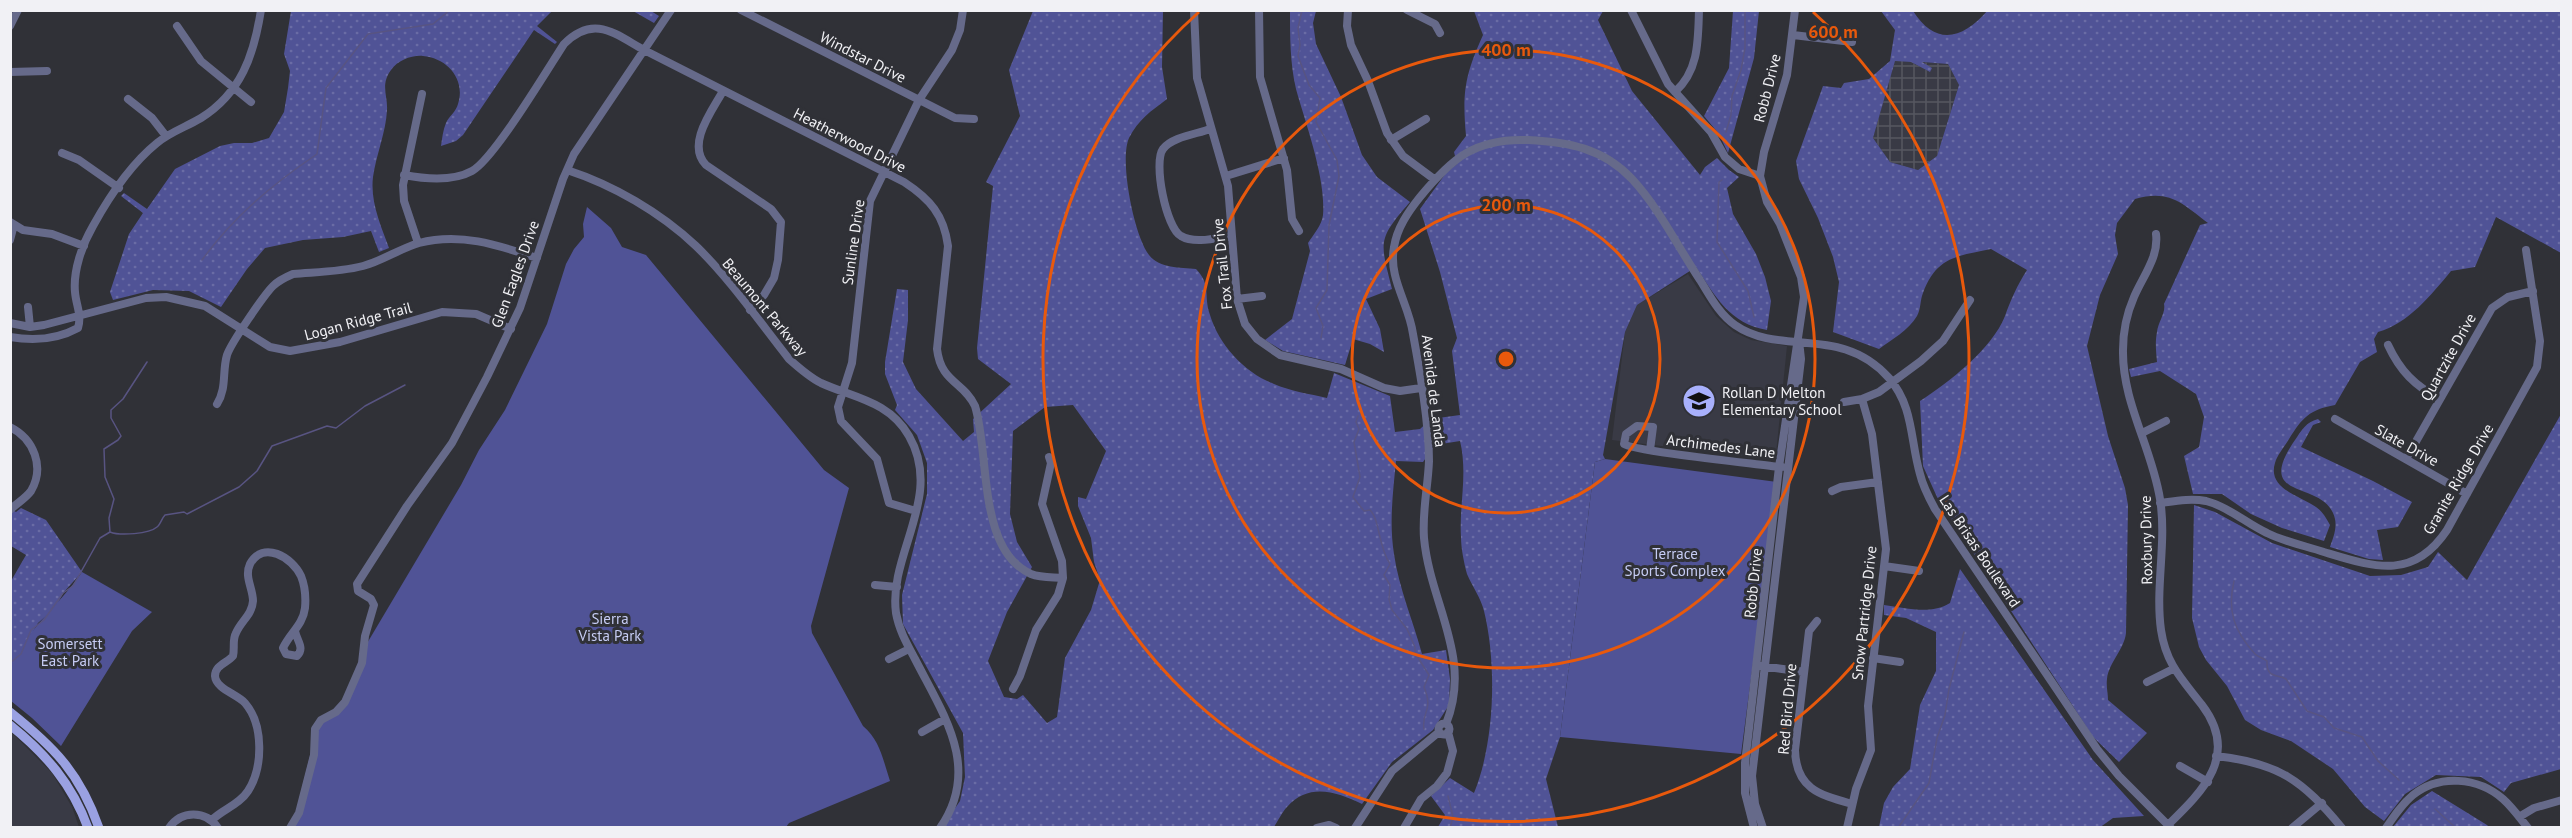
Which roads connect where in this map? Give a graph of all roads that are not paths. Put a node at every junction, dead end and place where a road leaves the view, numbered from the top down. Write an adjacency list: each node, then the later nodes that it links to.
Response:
1 (18, 10): 14 (street)
2 (261, 10): 22 (street)
3 (671, 10): 19 (street, Glen Eagles Drive)
4 (741, 10): 13 (street, Windstar Drive)
5 (963, 10): 27 (street, Sunline Drive)
6 (1194, 10): 31 (street, Fox Trail Drive)
7 (1259, 10): 35 (street)
8 (1348, 10): 33 (street)
9 (1407, 10): 16 (street)
10 (1632, 10): 24 (street)
11 (1699, 10): 24 (street)
12 (1795, 10): 17 (street, Robb Drive)
13 (758, 14): 27 (street, Windstar Drive)
14 (10, 26)
15 (177, 26): 22 (street)
16 (1440, 33)
17 (1793, 35): 18 (street); 40 (street, Robb Drive)
18 (1852, 42)
19 (644, 50): 23 (street, Heatherwood Drive); 36 (street, Glen Eagles Drive); 38 (street, Heatherwood Drive)
20 (47, 71): 21 (street)
21 (10, 72)
22 (234, 90): 28 (street); 32 (street)
23 (723, 91): 37 (street, Heatherwood Drive); 57 (street)
24 (1675, 92): 40 (street)
25 (422, 94): 38 (street)
26 (128, 99): 32 (street)
27 (919, 100): 29 (street, Windstar Drive); 37 (street, Sunline Drive)
28 (251, 102)
29 (974, 119)
30 (1426, 120): 33 (street)
31 (1210, 129): 39 (street, Fox Trail Drive); 46 (street)
32 (166, 136): 42 (street)
33 (1391, 140): 41 (street)
34 (62, 153): 42 (street)
35 (1284, 159): 39 (street); 44 (street)
36 (567, 170): 51 (street, Glen Eagles Drive); 57 (street, Beaumont Parkway)
37 (883, 172): 68 (street, Sunline Drive); 90 (street, Heatherwood Drive)
38 (404, 175): 48 (street)
39 (1226, 176): 46 (street, Fox Trail Drive)
40 (1760, 176): 64 (street, Robb Drive)
41 (1434, 179): 64 (street, Las Brisas Boulevard); 67 (street, Avenida de Landa)
42 (119, 188): 49 (street)
43 (12, 224): 47 (street); 49 (street)
44 (1299, 231)
45 (2156, 234): 76 (street, Roxbury Drive)
46 (1232, 236): 54 (street, Fox Trail Drive)
47 (10, 240)
48 (418, 243): 51 (street); 61 (street)
49 (84, 246): 58 (street)
50 (2526, 250): 52 (street, Granite Ridge Drive)
51 (537, 258): 62 (street, Glen Eagles Drive)
52 (2533, 291): 70 (street, Quartzite Drive); 84 (street, Granite Ridge Drive)
53 (1262, 296): 54 (street)
54 (1237, 299): 67 (street, Fox Trail Drive)
55 (1970, 300): 66 (street)
56 (28, 307): 60 (street)
57 (750, 310): 68 (street, Beaumont Parkway)
58 (80, 316): 60 (street, Logan Ridge Trail); 61 (street, Logan Ridge Trail); 63 (street)
59 (10, 323): 60 (street, Logan Ridge Trail)
60 (30, 327)
61 (243, 329): 62 (street, Logan Ridge Trail); 72 (street)
62 (511, 329): 121 (street, Glen Eagles Drive)
63 (10, 337)
64 (1799, 341): 66 (street, Las Brisas Boulevard); 80 (street, Robb Drive); 81 (street, Robb Drive)
65 (2388, 345): 70 (street)
66 (1891, 381): 69 (street); 117 (street, Las Brisas Boulevard)
67 (1421, 388): 107 (street, Avenida de Landa)
68 (842, 390): 87 (street, Sunline Drive); 87 (street, Beaumont Parkway)
69 (1862, 399): 71 (street); 82 (street, Snow Partridge Drive)
70 (2440, 399): 79 (street, Quartzite Drive)
71 (1844, 402)
72 (217, 404)
73 (2335, 419): 79 (street, Slate Drive)
74 (2166, 421): 76 (street)
75 (10, 427): 86 (street)
76 (2142, 433): 85 (street, Roxbury Drive)
77 (1650, 450): 80 (street, Archimedes Lane)
78 (1049, 457): 90 (street)
79 (2406, 459): 84 (street, Slate Drive)
80 (1779, 467): 81 (street, Archimedes Lane); 99 (street, Robb Drive)
81 (1788, 468): 99 (street, Robb Drive)
82 (1878, 482): 83 (street); 88 (street, Snow Partridge Drive)
83 (1832, 491)
84 (2467, 494): 85 (street, Granite Ridge Drive)
85 (2160, 503): 100 (street, Roxbury Drive)
86 (10, 510)
87 (916, 511): 92 (street, Beaumont Parkway)
88 (1884, 567): 89 (street); 96 (street, Snow Partridge Drive)
89 (1918, 571)
90 (1063, 578): 103 (street)
91 (875, 585): 92 (street)
92 (895, 587): 95 (street, Beaumont Parkway)
93 (1817, 621): 101 (street, Red Bird Drive)
94 (295, 631): 116 (street)
95 (907, 650): 97 (street); 105 (street, Beaumont Parkway)
96 (1873, 658): 98 (street); 114 (street, Snow Partridge Drive)
97 (889, 659)
98 (1900, 662)
99 (1761, 666): 101 (street); 128 (street, Robb Drive); 129 (street, Robb Drive)
100 (2174, 669): 102 (street); 109 (street, Roxbury Drive)
101 (1804, 672): 114 (street, Red Bird Drive)
102 (2147, 682)
103 (1013, 689)
104 (10, 712): 119 (main road)
105 (943, 721): 108 (street); 122 (street, Beaumont Parkway); 123 (street, Beaumont Parkway)
106 (10, 725): 118 (main road)
107 (1447, 728): 126 (street); 127 (street)
108 (922, 732)
109 (2216, 756): 111 (street, Roxbury Drive); 113 (street)
110 (2180, 766): 111 (street)
111 (2208, 782): 117 (street, Roxbury Drive)
112 (2562, 800): 115 (street)
113 (2322, 803): 131 (street); 132 (street)
114 (1852, 804): 130 (street, Snow Partridge Drive)
115 (2519, 818): 133 (street); 134 (street)
116 (215, 824): 120 (street)
117 (2170, 826)
118 (88, 828)
119 (99, 828)
120 (169, 828)
121 (290, 828)
122 (934, 828)
123 (940, 828)
124 (1317, 828): 125 (street)
125 (1336, 828)
126 (1355, 828)
127 (1404, 828)
128 (1754, 828)
129 (1763, 828)
130 (1847, 828)
131 (2292, 828)
132 (2342, 828)
133 (2386, 828)
134 (2528, 828)

